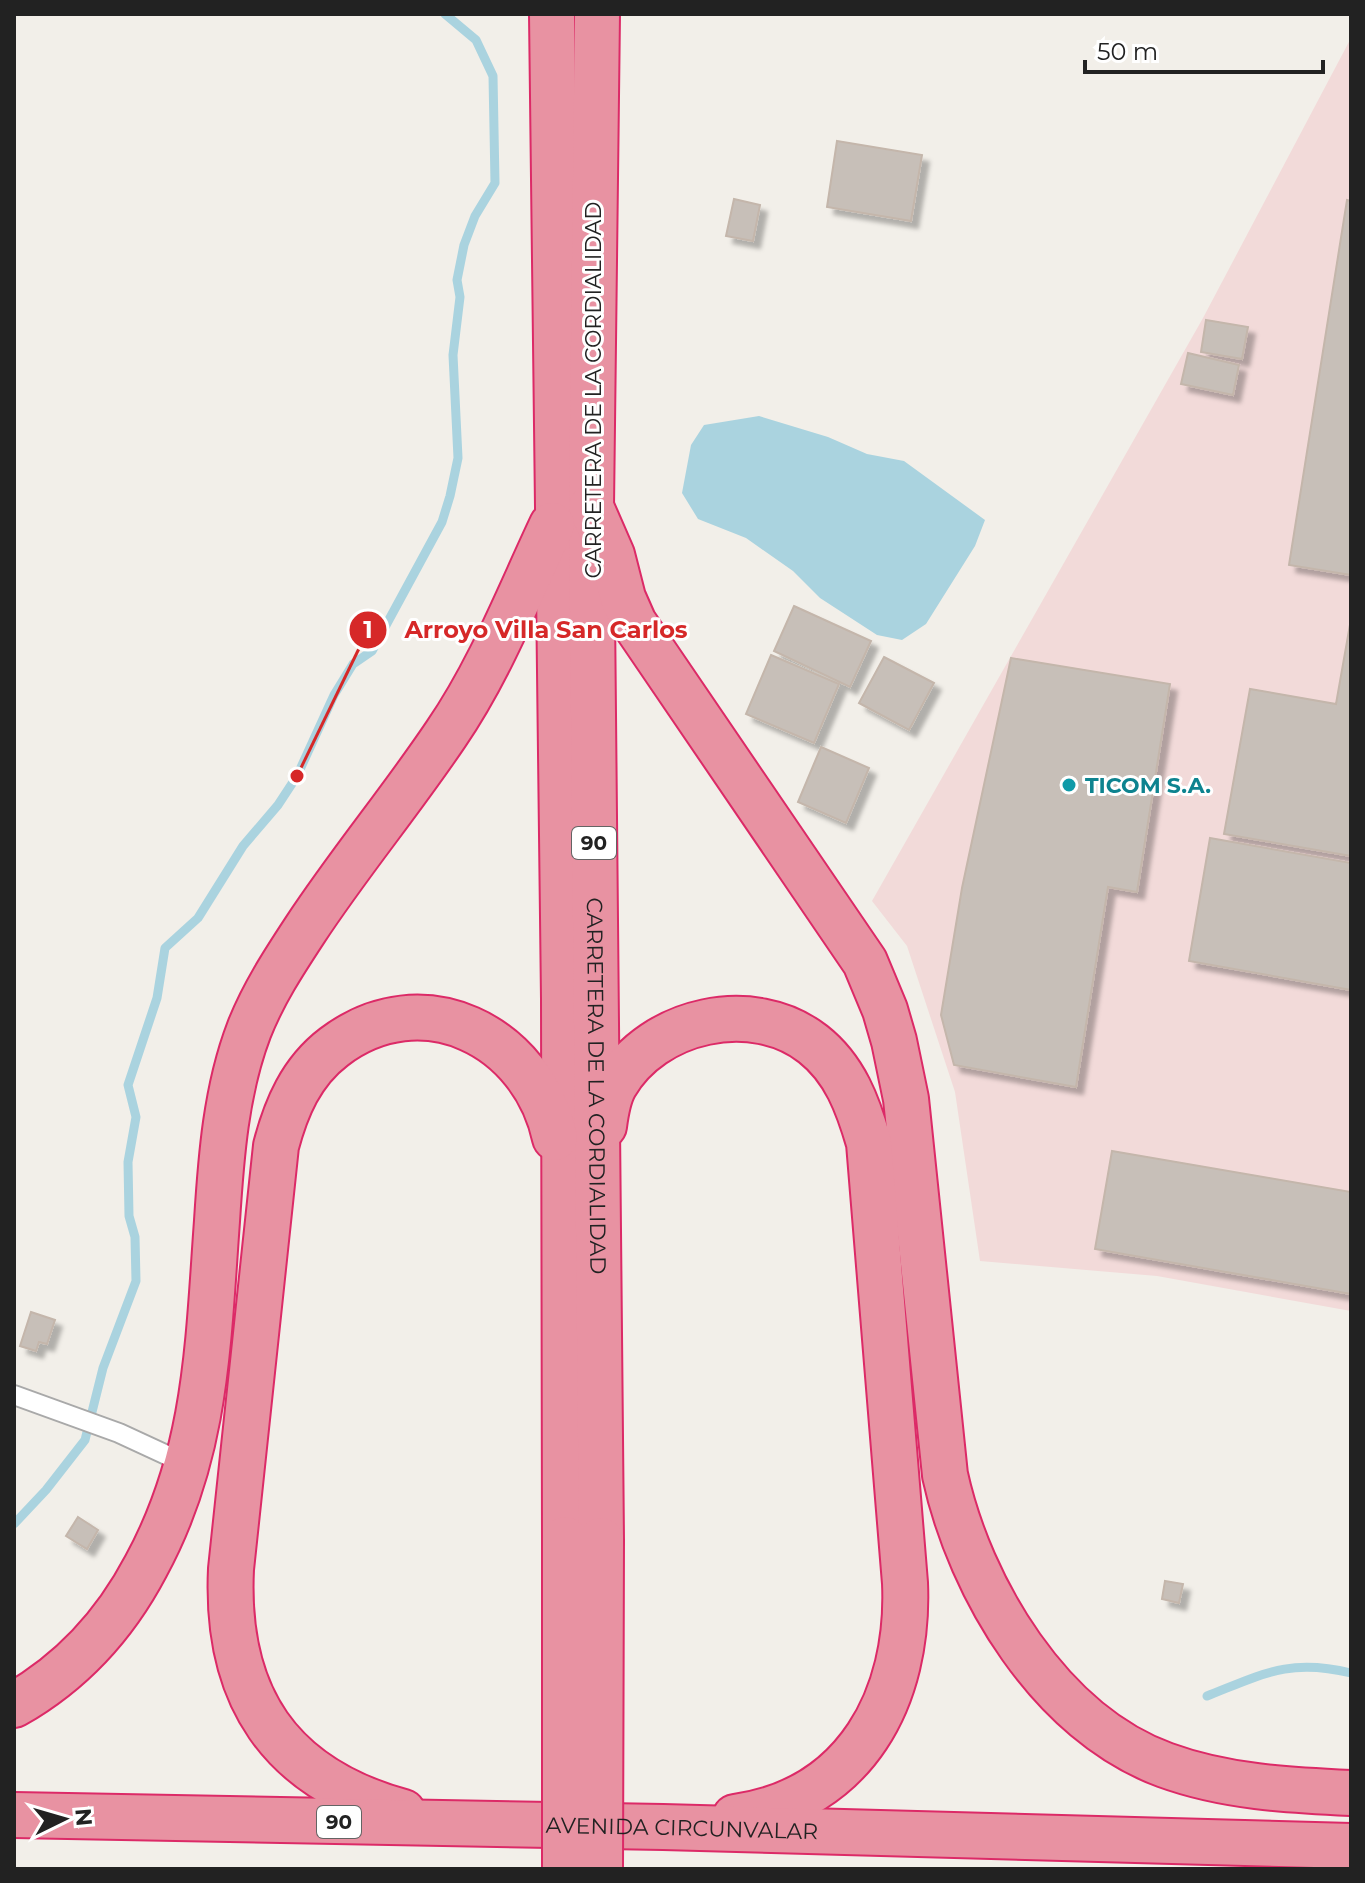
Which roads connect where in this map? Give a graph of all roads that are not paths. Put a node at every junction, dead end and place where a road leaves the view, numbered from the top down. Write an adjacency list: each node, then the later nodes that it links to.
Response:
1 (552, 14): 3 (highway, CARRETERA DE LA CORDIALIDAD / 90)
2 (597, 14): 3 (highway, CARRETERA DE LA CORDIALIDAD / 90)
3 (574, 511): 4 (highway, CARRETERA DE LA CORDIALIDAD / 90); 6 (highway); 9 (highway)
4 (581, 1181): 7 (highway, CARRETERA DE LA CORDIALIDAD / 90); 12 (highway); 13 (highway)
5 (14, 1395): 6 (lane)
6 (188, 1465): 8 (highway)
7 (583, 1539): 16 (highway, CARRETERA DE LA CORDIALIDAD / 90, bridge); 17 (highway, CARRETERA DE LA CORDIALIDAD / 90, bridge)
8 (14, 1705)
9 (1351, 1793)
10 (14, 1815): 12 (highway, AVENIDA CIRCUNVALAR / 90)
11 (1351, 1824): 14 (highway)
12 (456, 1825): 13 (highway, AVENIDA CIRCUNVALAR / 90)
13 (663, 1827): 14 (highway, AVENIDA CIRCUNVALAR)
14 (1288, 1845): 15 (highway, AVENIDA CIRCUNVALAR)
15 (1351, 1846)
16 (565, 1869)
17 (600, 1869)

